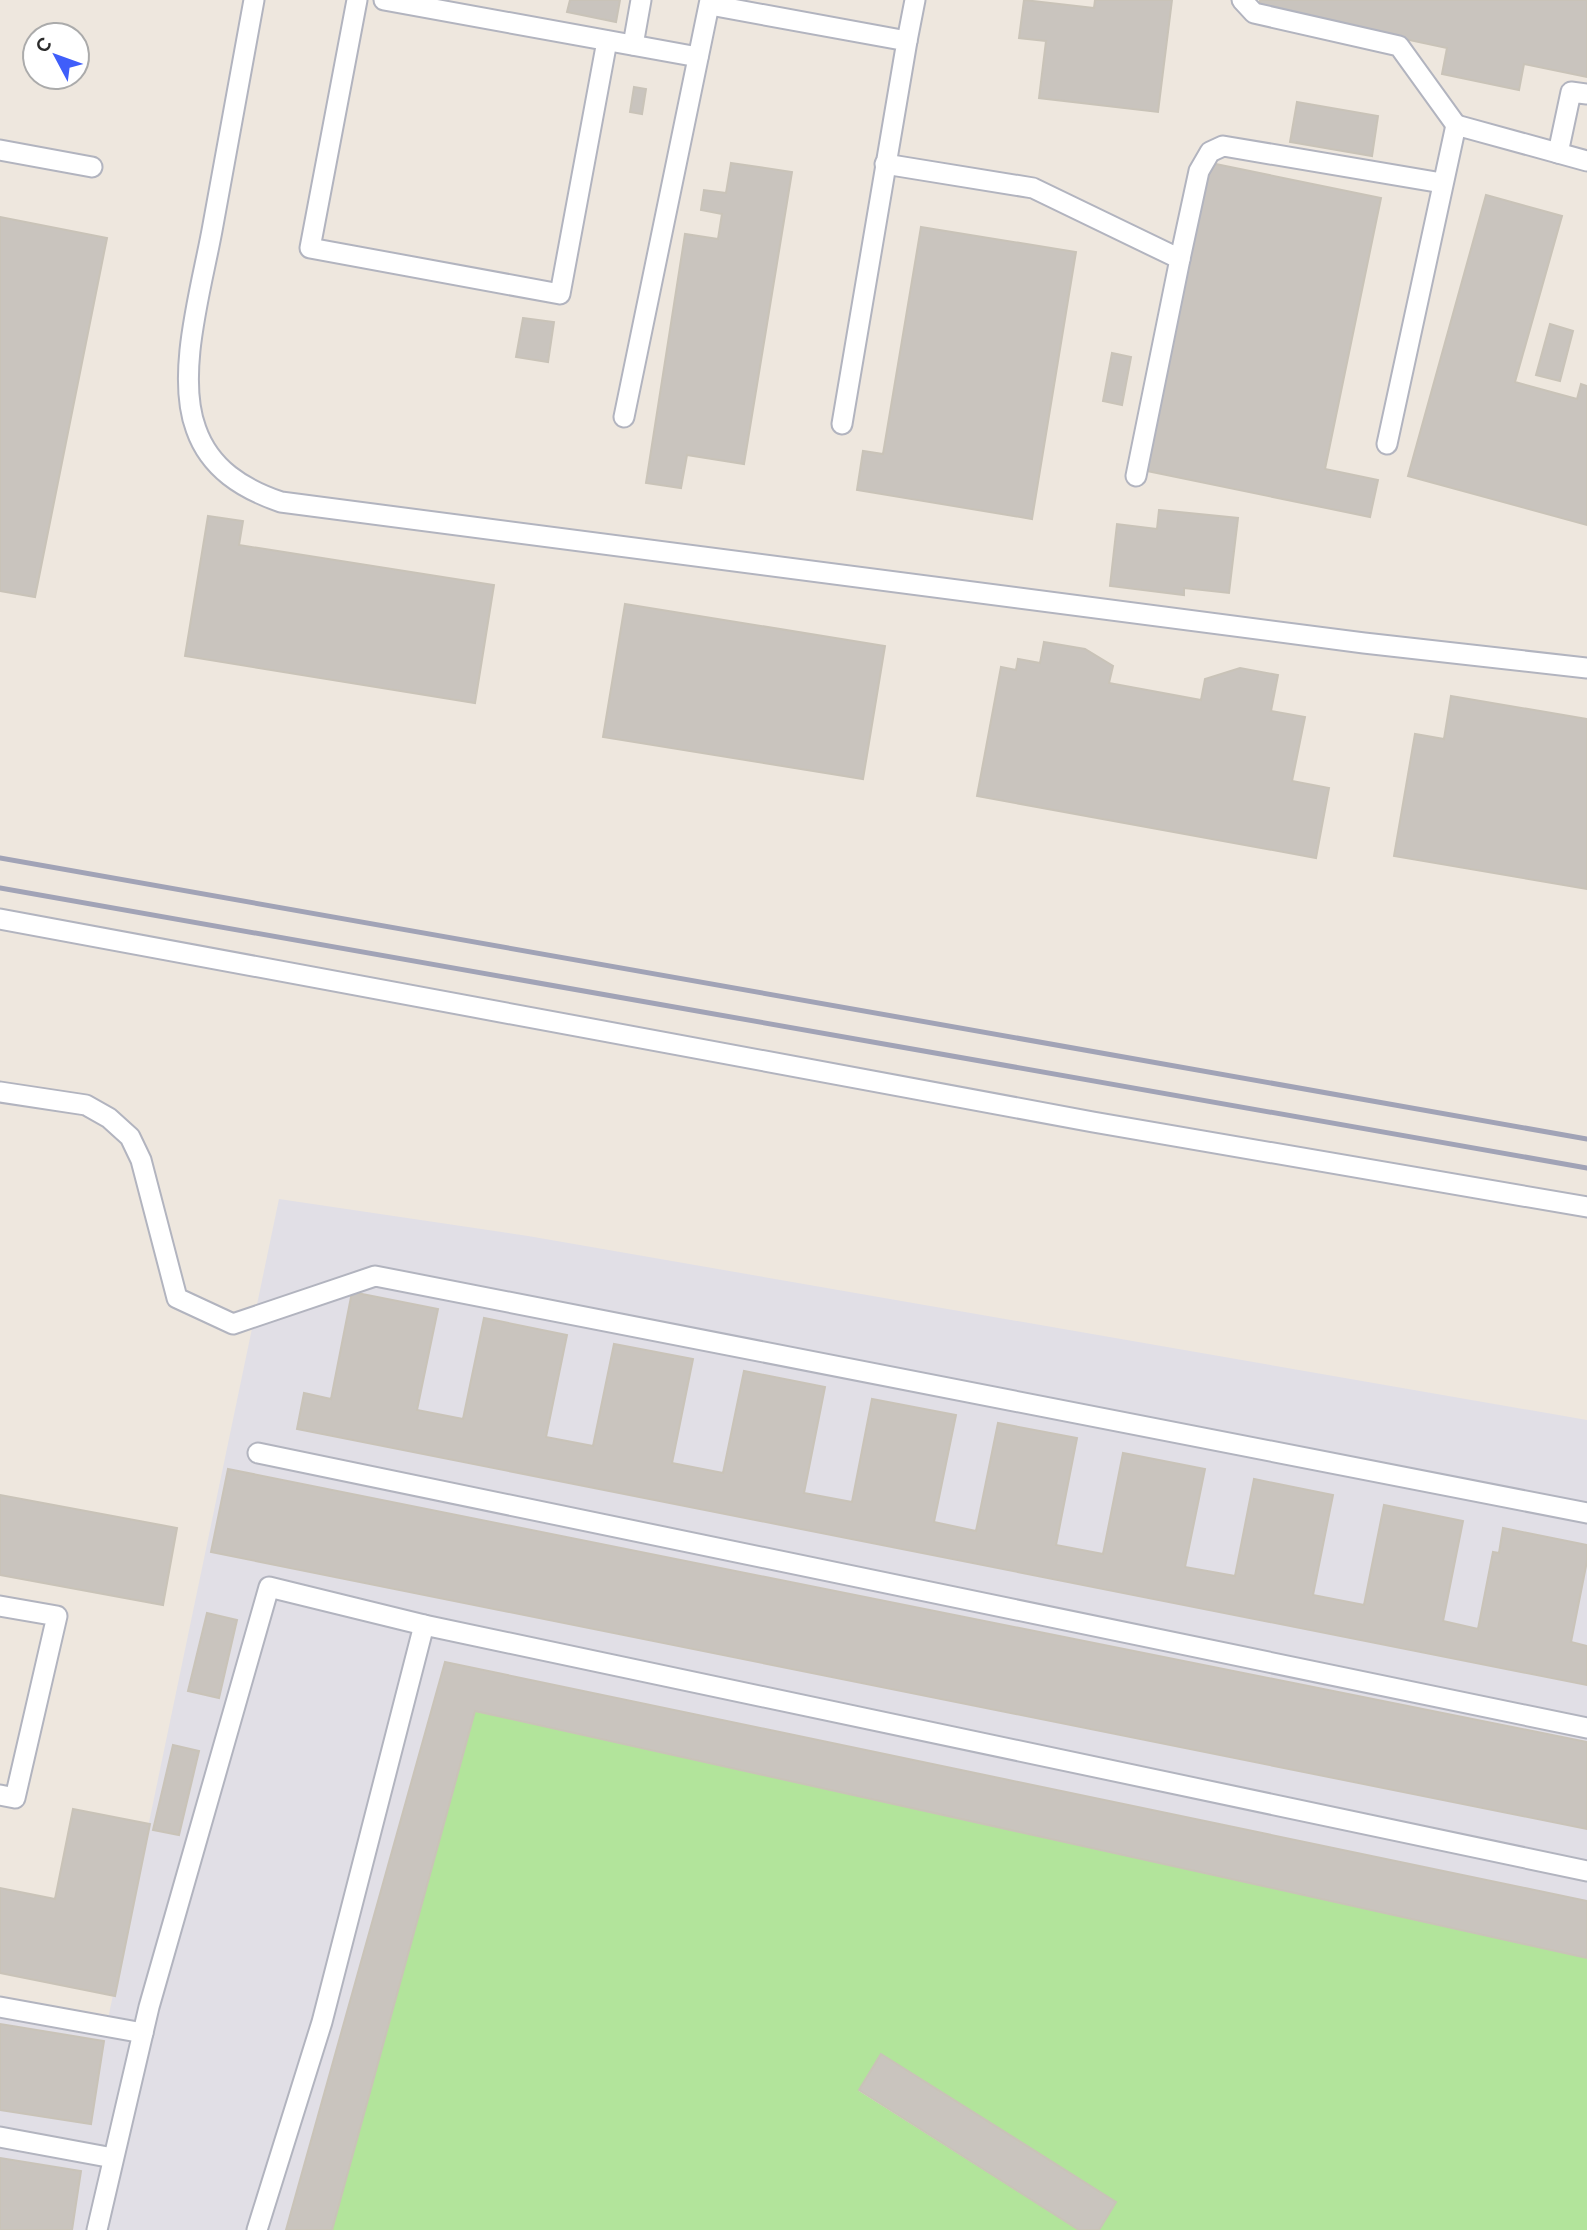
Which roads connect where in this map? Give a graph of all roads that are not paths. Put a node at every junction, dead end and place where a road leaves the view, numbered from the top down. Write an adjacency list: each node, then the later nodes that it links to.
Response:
1 (254, 0): 25 (lane)
2 (357, 0): 8 (lane)
3 (384, 0): 8 (lane)
4 (641, 0): 10 (lane)
5 (915, 0): 9 (lane)
6 (1242, 0): 13 (lane)
7 (710, 2): 9 (lane); 11 (lane)
8 (607, 41): 10 (lane)
9 (907, 41): 17 (lane)
10 (633, 45): 11 (lane)
11 (698, 57): 21 (lane)
12 (1587, 94): 15 (lane)
13 (1455, 125): 15 (lane); 19 (lane)
14 (0, 150): 18 (lane)
15 (1558, 153): 16 (lane)
16 (1587, 161)
17 (885, 164): 20 (lane); 22 (lane)
18 (92, 167)
19 (1442, 183): 20 (lane); 23 (lane)
20 (1180, 259): 24 (lane)
21 (624, 417)
22 (842, 425)
23 (1387, 444)
24 (1136, 476)
25 (1587, 668)
26 (0, 919): 28 (lane)
27 (0, 1092): 30 (lane)
28 (1587, 1207)
29 (258, 1453): 33 (lane)
30 (1587, 1513)
31 (0, 1605): 34 (lane)
32 (424, 1625): 35 (lane); 37 (lane); 41 (lane)
33 (1587, 1728)
34 (0, 1795)
35 (1587, 1871)
36 (0, 2007): 37 (lane)
37 (143, 2033): 39 (lane)
38 (0, 2137): 39 (lane)
39 (113, 2158): 40 (lane)
40 (97, 2230)
41 (257, 2230)

